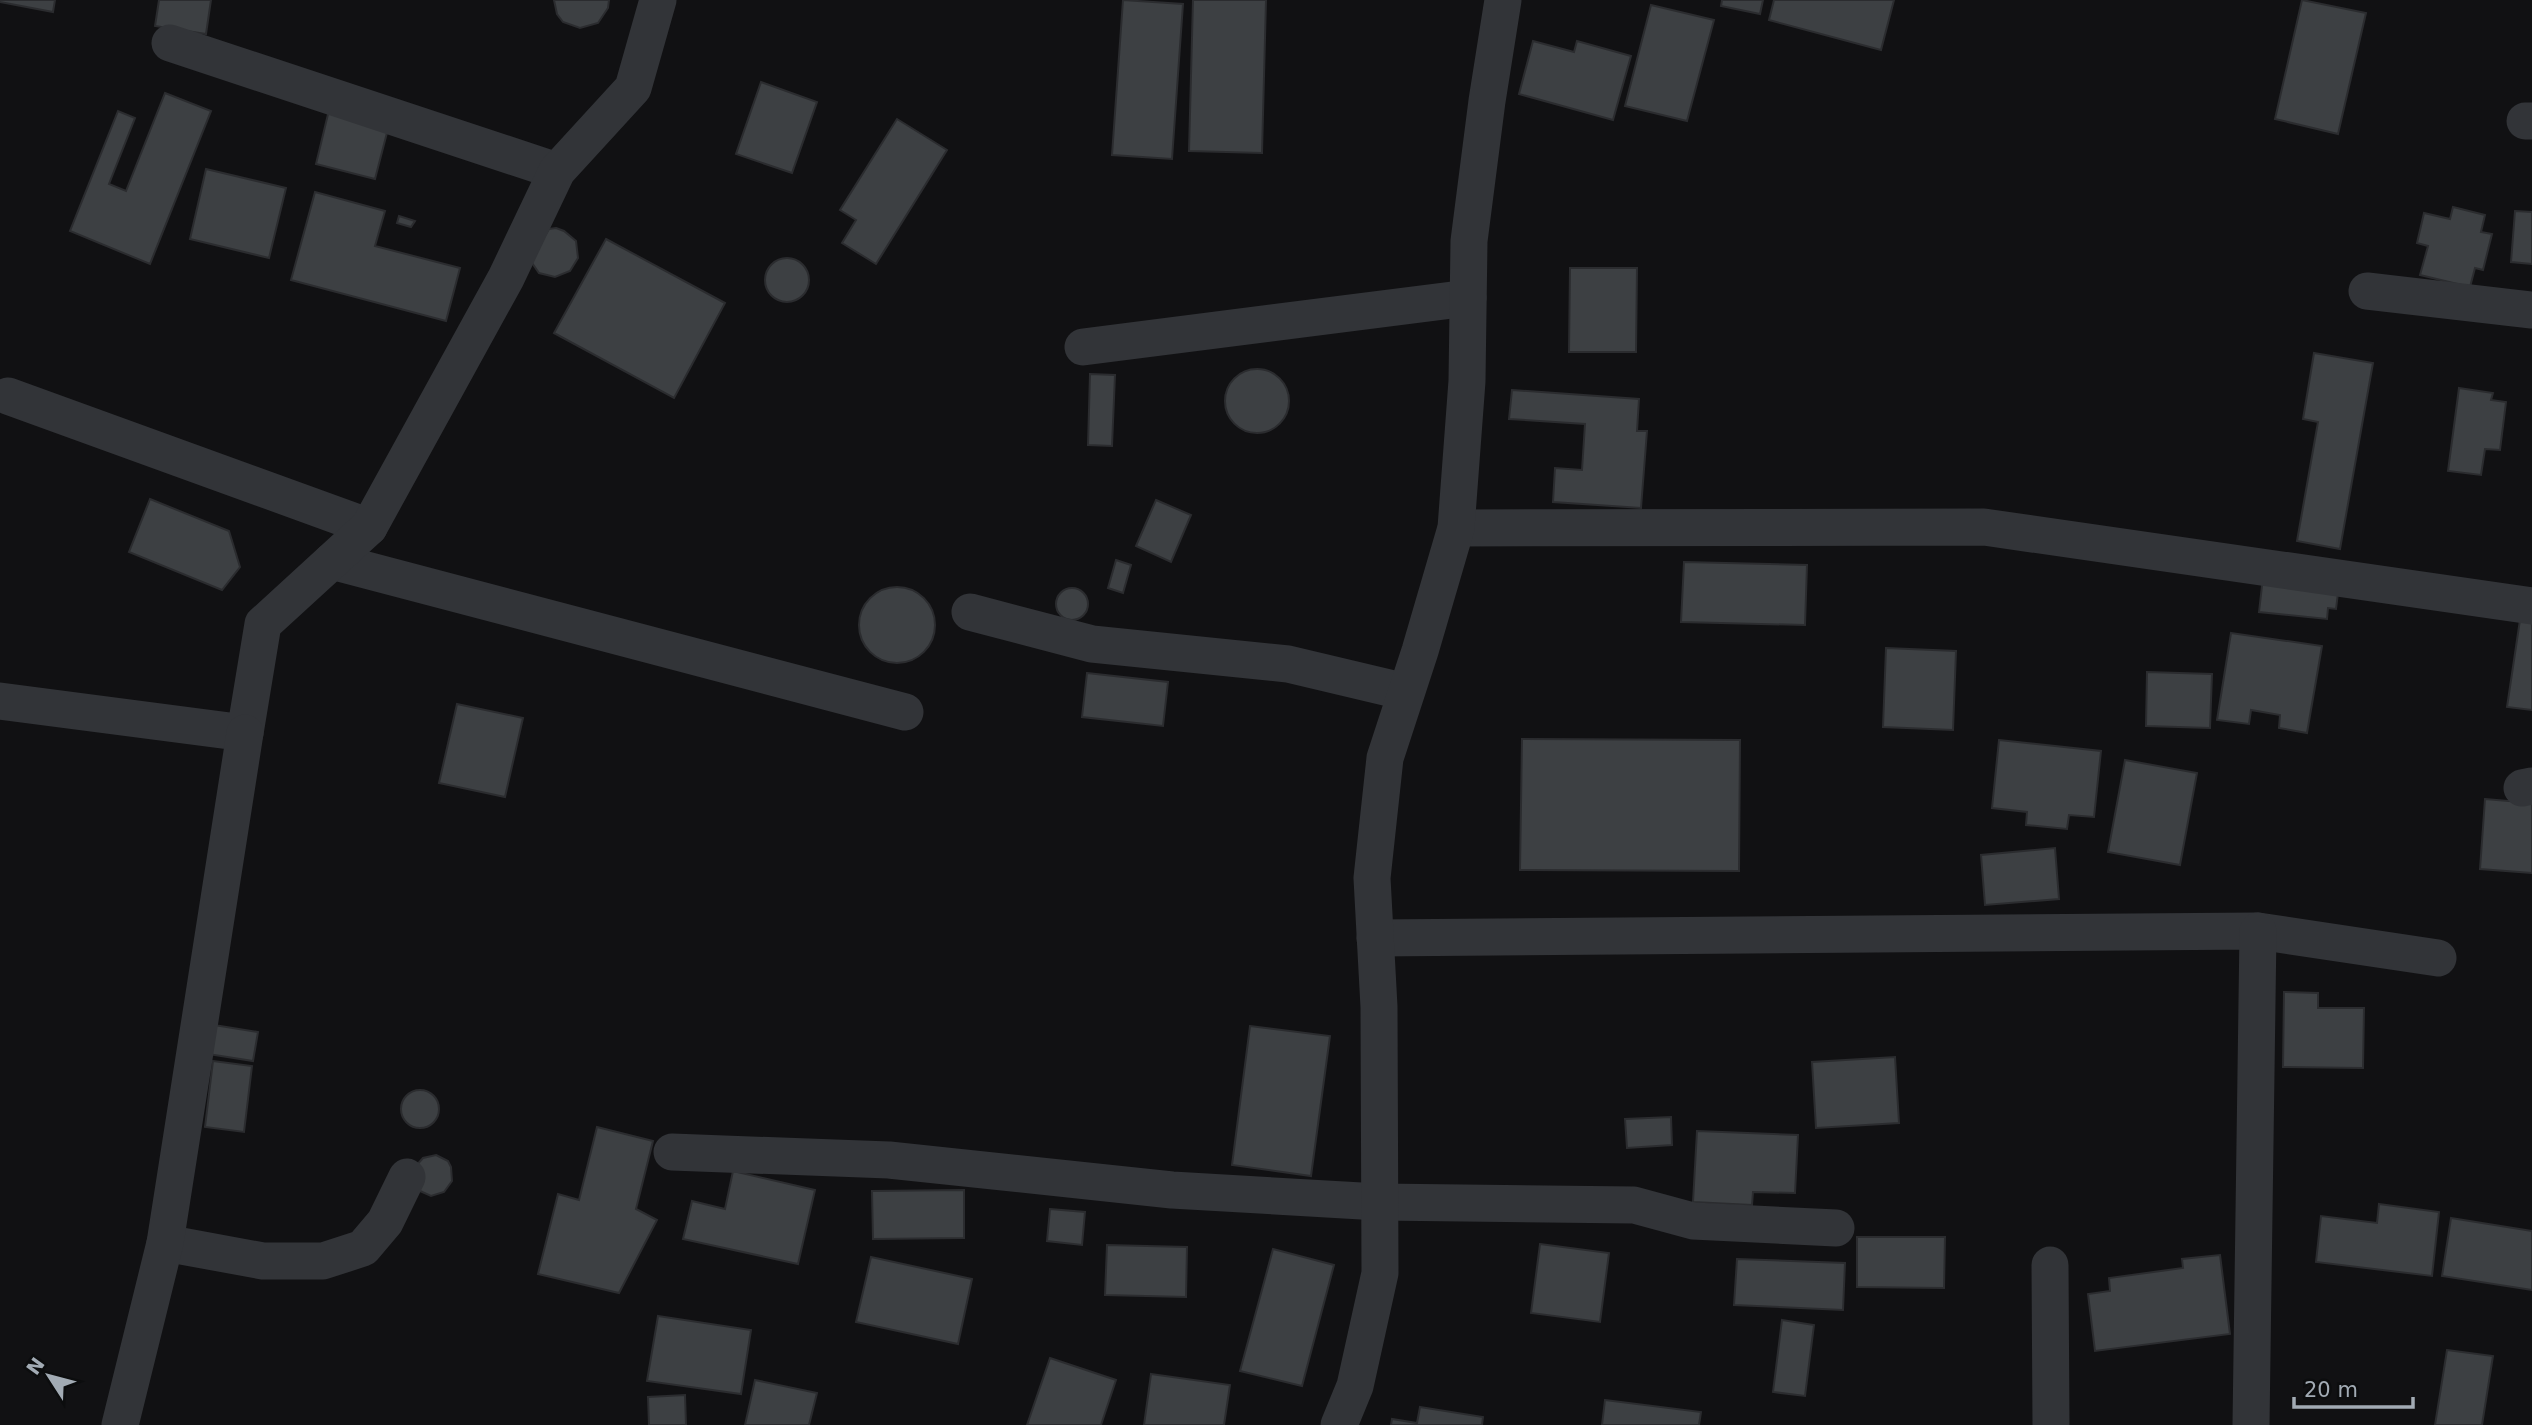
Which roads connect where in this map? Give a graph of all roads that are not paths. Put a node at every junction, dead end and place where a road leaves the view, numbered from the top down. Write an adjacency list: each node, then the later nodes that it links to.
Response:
1 (658, 0): 4 (street)
2 (1503, 0): 6 (street)
3 (170, 43): 4 (street)
4 (557, 171): 10 (street)
5 (2367, 291): 7 (street)
6 (1468, 298): 8 (street); 11 (street)
7 (2532, 310)
8 (1083, 346)
9 (8, 396): 10 (street)
10 (369, 527): 12 (street)
11 (1455, 528): 13 (street); 15 (street)
12 (332, 561): 17 (street); 18 (street)
13 (2532, 607)
14 (970, 612): 15 (street)
15 (1406, 692): 20 (street)
16 (0, 701): 18 (street)
17 (905, 712)
18 (244, 733): 26 (street)
19 (2258, 931): 20 (street); 21 (street); 31 (street)
20 (1375, 937): 24 (street)
21 (2438, 958)
22 (672, 1152): 24 (street)
23 (407, 1177): 26 (street)
24 (1379, 1202): 25 (street); 29 (street)
25 (1836, 1228)
26 (165, 1244): 28 (street)
27 (2050, 1265): 30 (street)
28 (120, 1425)
29 (1339, 1425)
30 (2051, 1425)
31 (2251, 1425)

